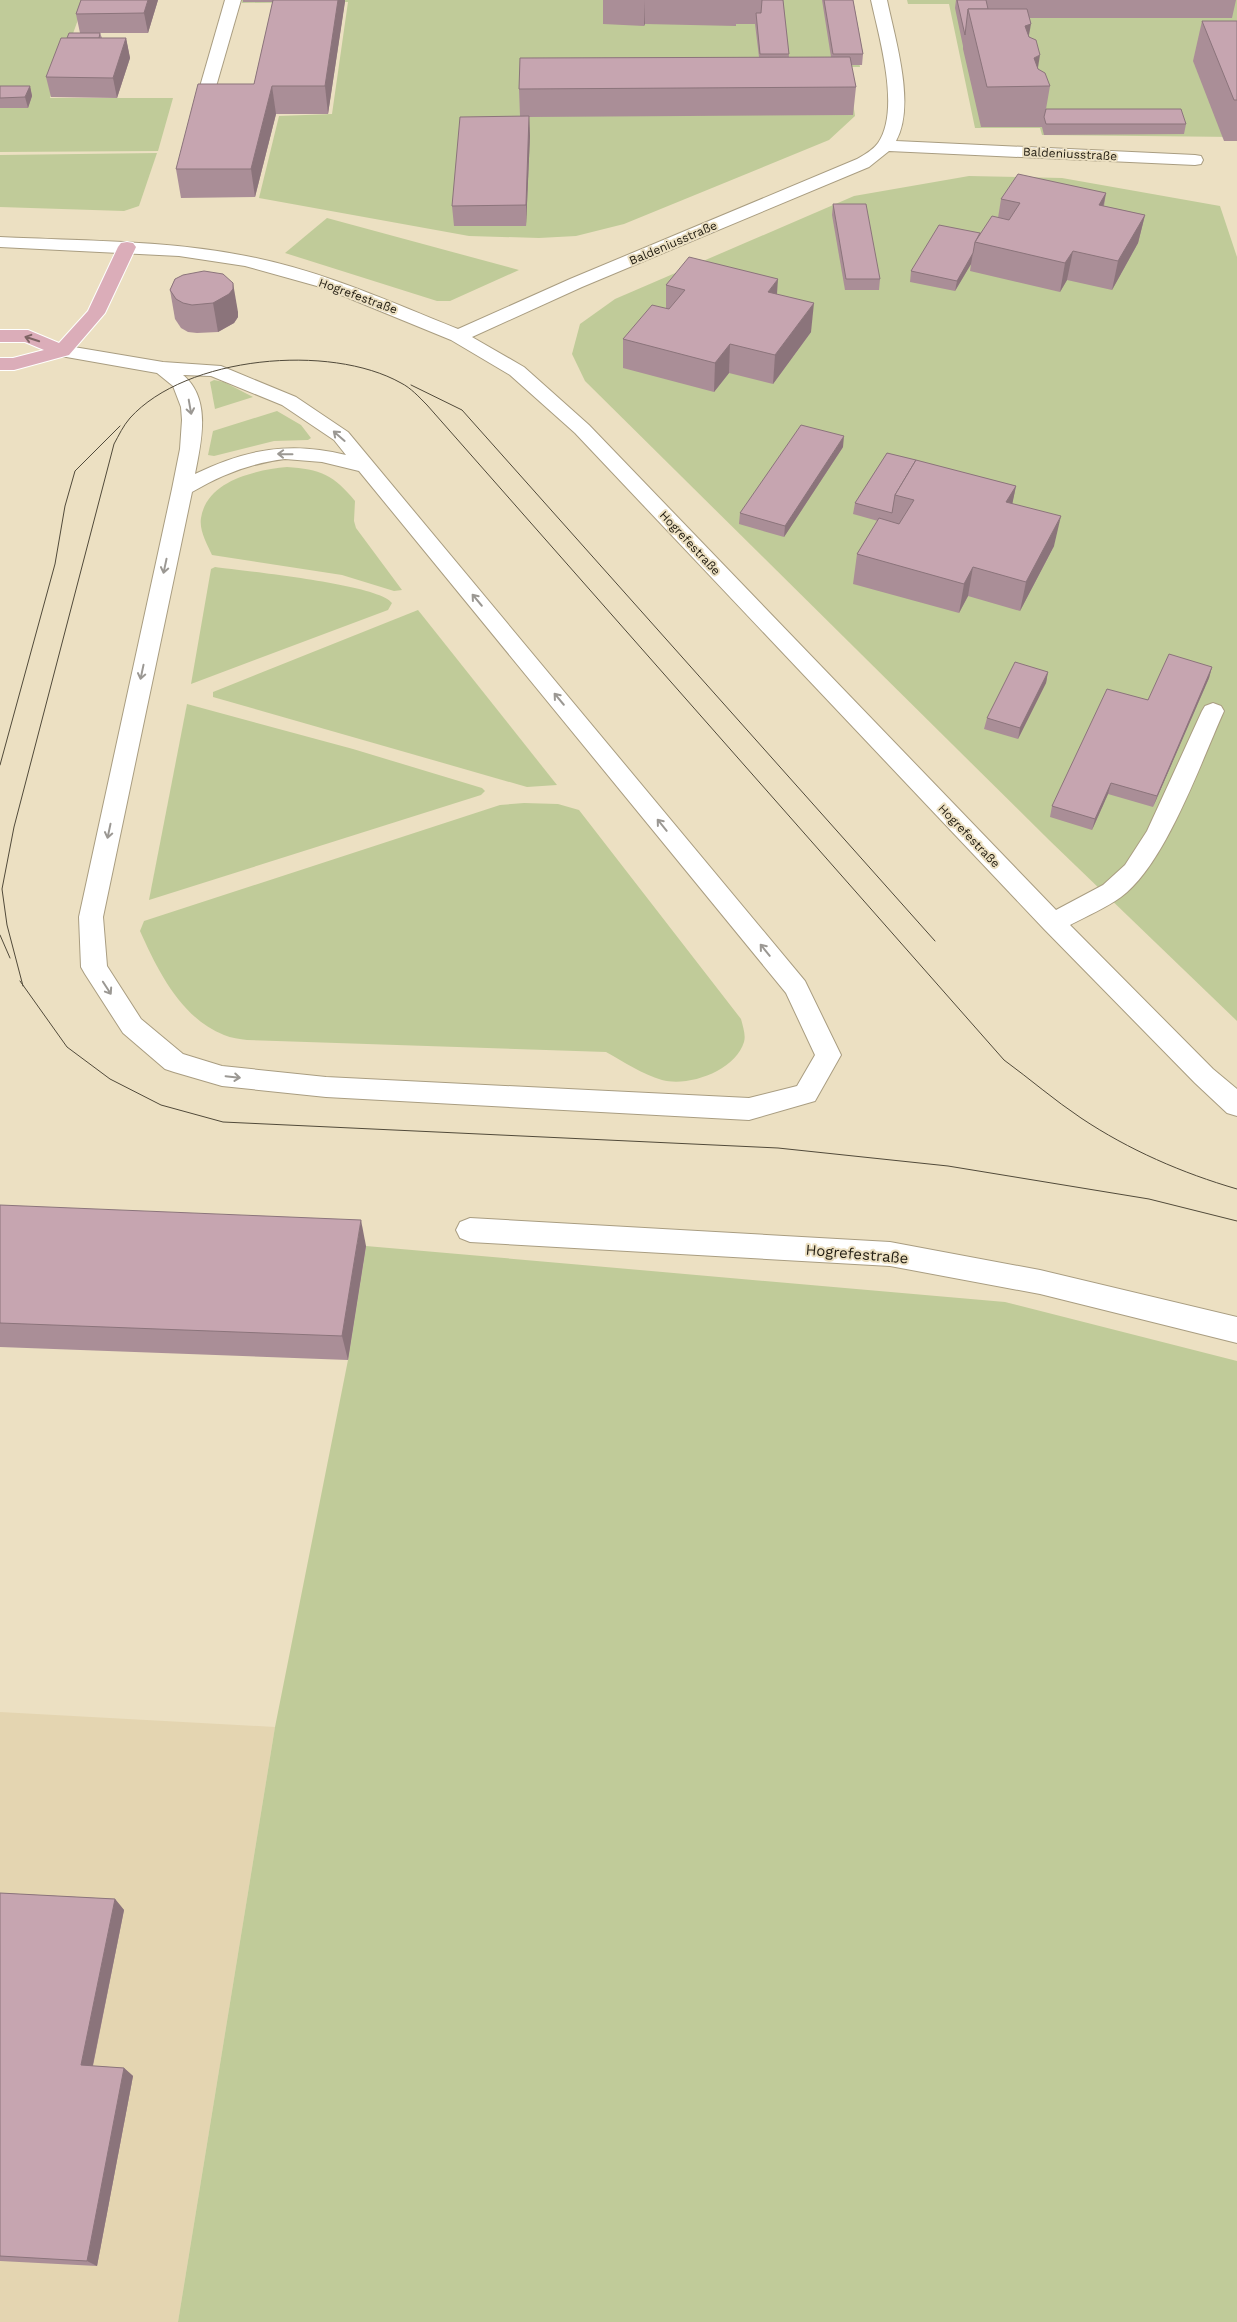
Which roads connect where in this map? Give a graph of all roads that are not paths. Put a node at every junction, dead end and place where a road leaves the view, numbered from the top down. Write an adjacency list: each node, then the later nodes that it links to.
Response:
1 (233, 0): 3 (street)
2 (879, 0): 4 (street, Baldeniusstraße)
3 (207, 90)
4 (885, 146): 5 (street, Baldeniusstraße); 9 (street, Baldeniusstraße)
5 (1195, 160)
6 (0, 242): 7 (street, Hogrefestraße)
7 (127, 247): 9 (street, Hogrefestraße); 10 (main road)
8 (0, 336): 10 (main road, one-way to 8)
9 (458, 336): 16 (street, Hogrefestraße)
10 (62, 351): 11 (main road); 12 (street)
11 (0, 364)
12 (163, 368): 13 (street, one-way to 12); 14 (street, one-way to 14)
13 (367, 467): 14 (street, one-way to 14); 14 (street, one-way to 13)
14 (182, 489)
15 (1213, 711): 16 (street)
16 (1053, 923): 17 (street, Hogrefestraße)
17 (1237, 1105)
18 (470, 1230): 19 (street, Hogrefestraße)
19 (1237, 1330)

